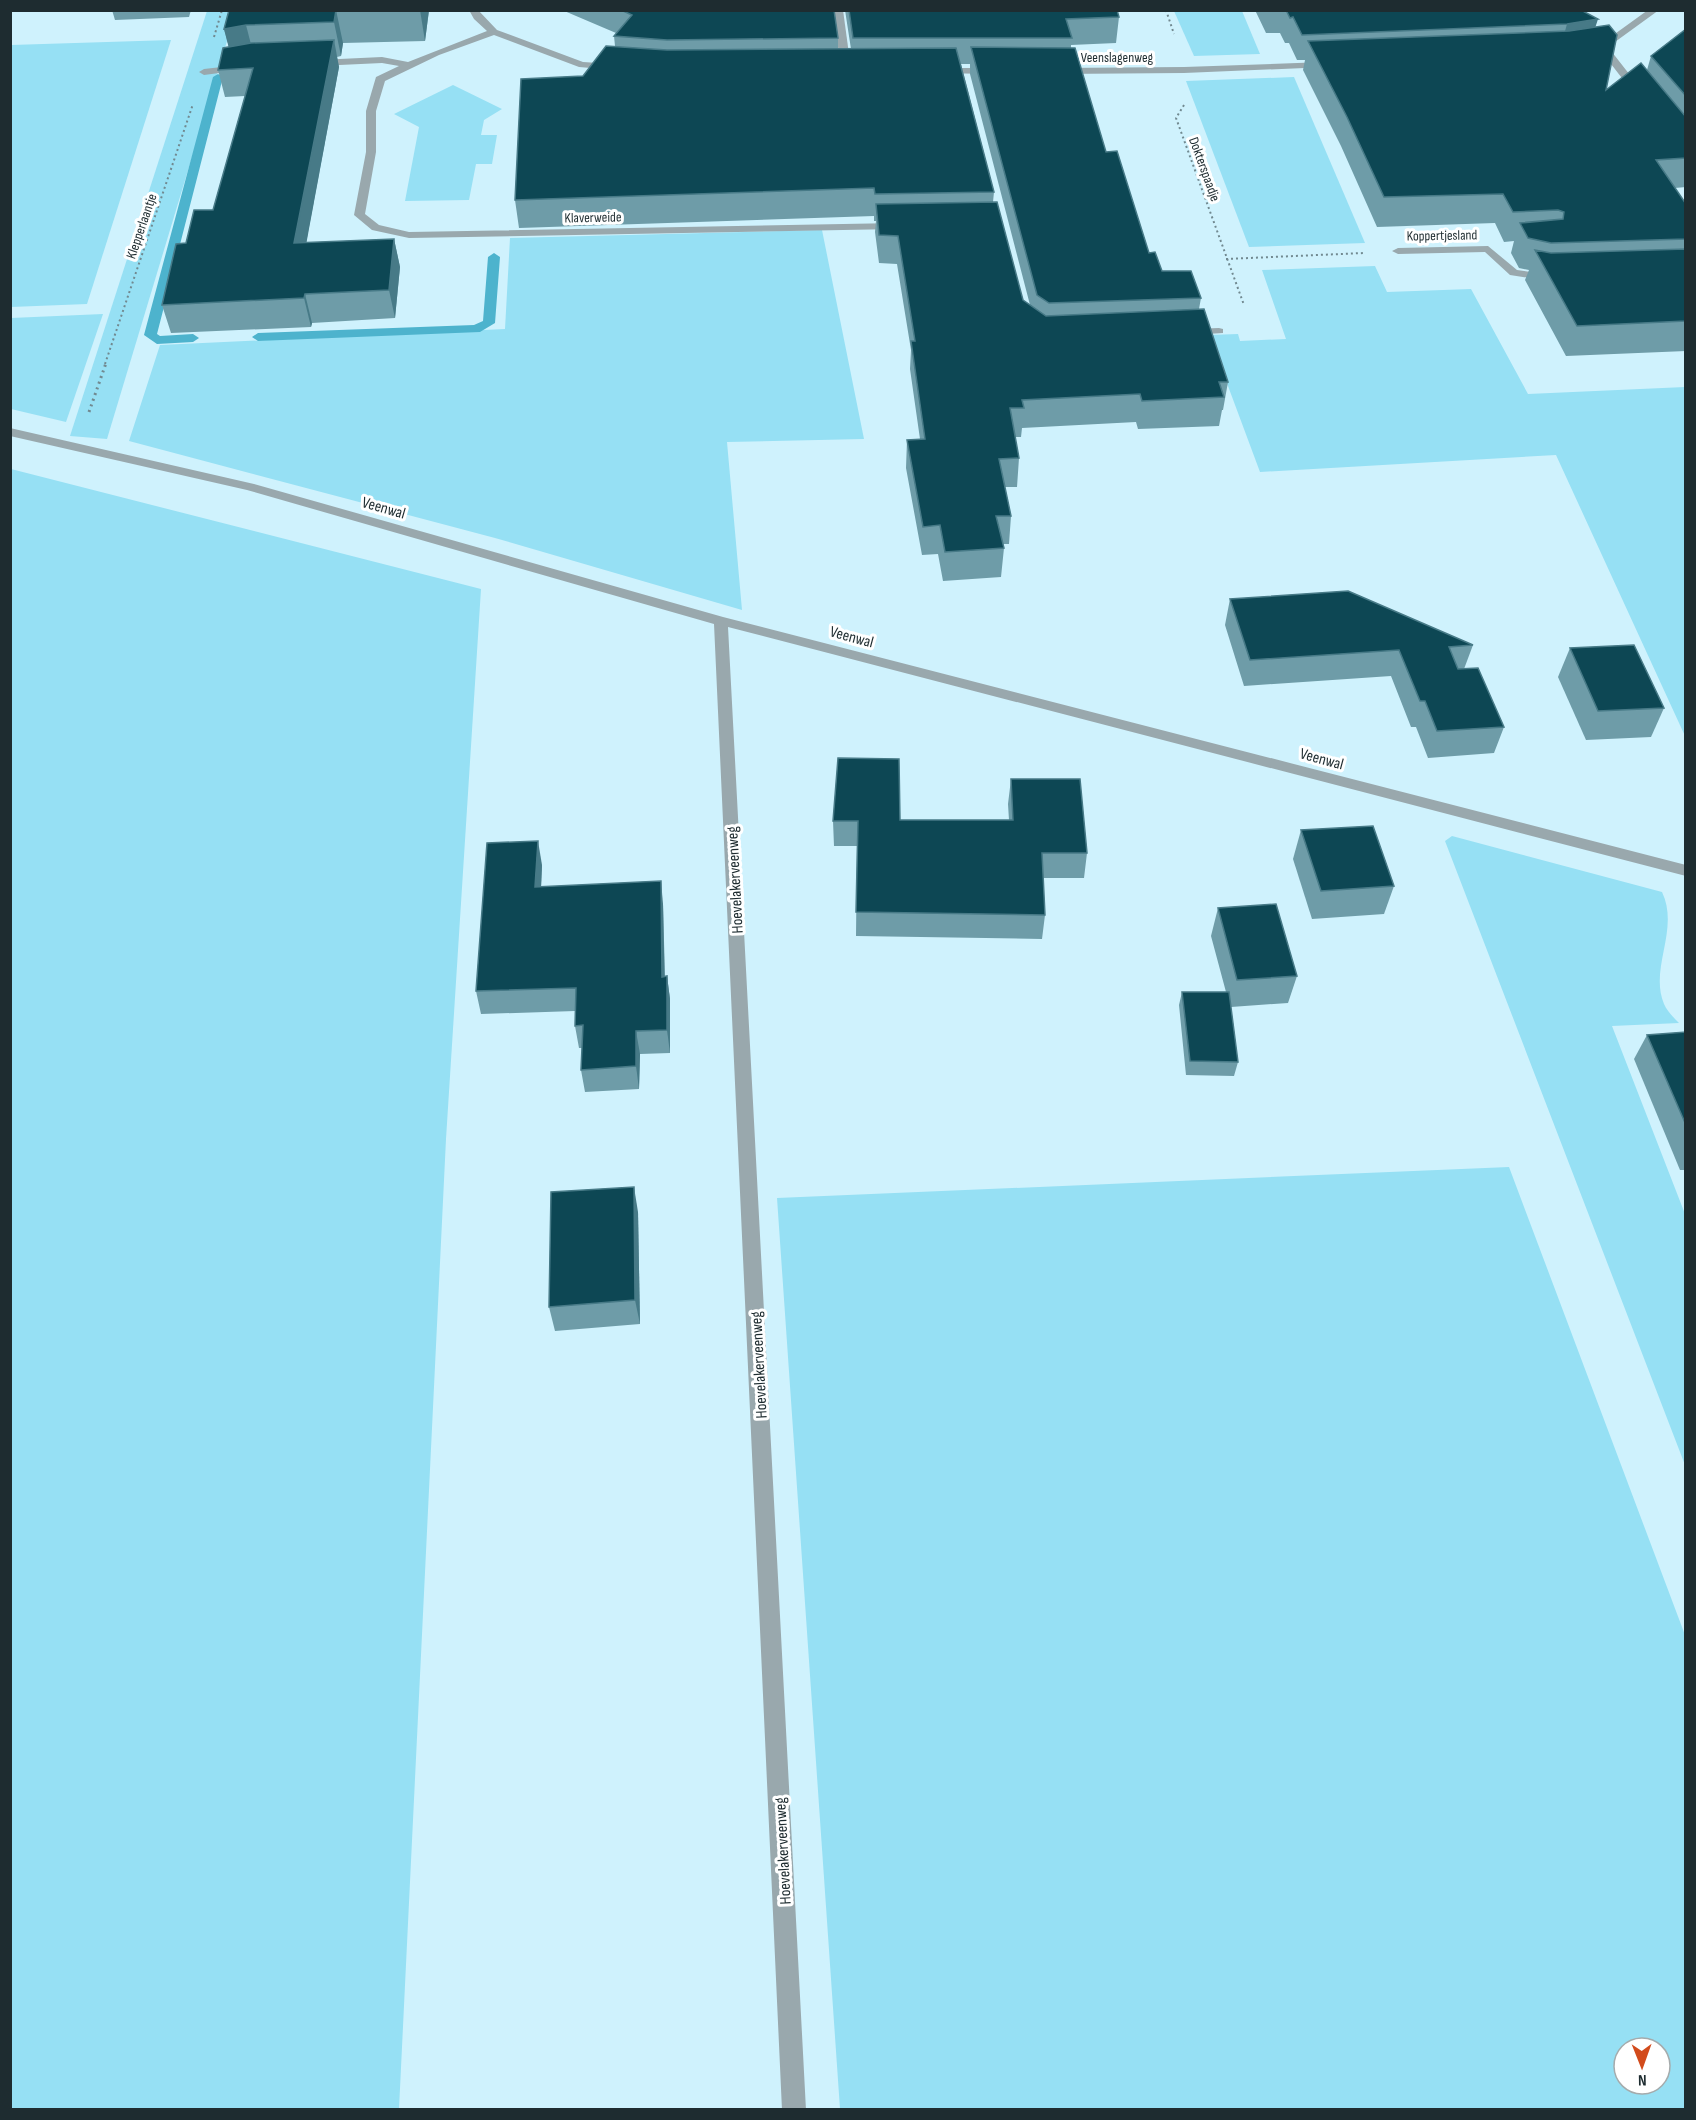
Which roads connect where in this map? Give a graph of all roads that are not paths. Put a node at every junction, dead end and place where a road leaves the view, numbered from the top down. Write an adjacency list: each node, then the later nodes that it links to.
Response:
1 (473, 10): 4 (street)
2 (838, 10): 11 (street)
3 (1655, 10): 17 (street)
4 (494, 32): 7 (street, Klaverweide); 9 (street)
5 (303, 63): 7 (street, Klaverweide)
6 (1337, 64): 15 (street, Veenslagenweg)
7 (406, 65): 18 (street, Klaverweide)
8 (248, 68): 16 (street)
9 (626, 68)
10 (834, 69): 11 (street)
11 (846, 69): 12 (street)
12 (858, 69)
13 (927, 71): 14 (street)
14 (998, 71)
15 (1045, 71)
16 (204, 72)
17 (1648, 103)
18 (905, 226)
19 (1508, 248): 20 (street, Koppertjesland)
20 (1488, 249): 21 (street, Koppertjesland); 22 (street, Koppertjesland)
21 (1398, 251)
22 (1560, 278)
23 (1219, 331): 24 (street)
24 (1184, 332)
25 (10, 432): 26 (street, Veenwal)
26 (721, 621): 27 (street, Veenwal); 28 (street, Hoevelakerveenweg)
27 (1686, 871)
28 (794, 2109)

